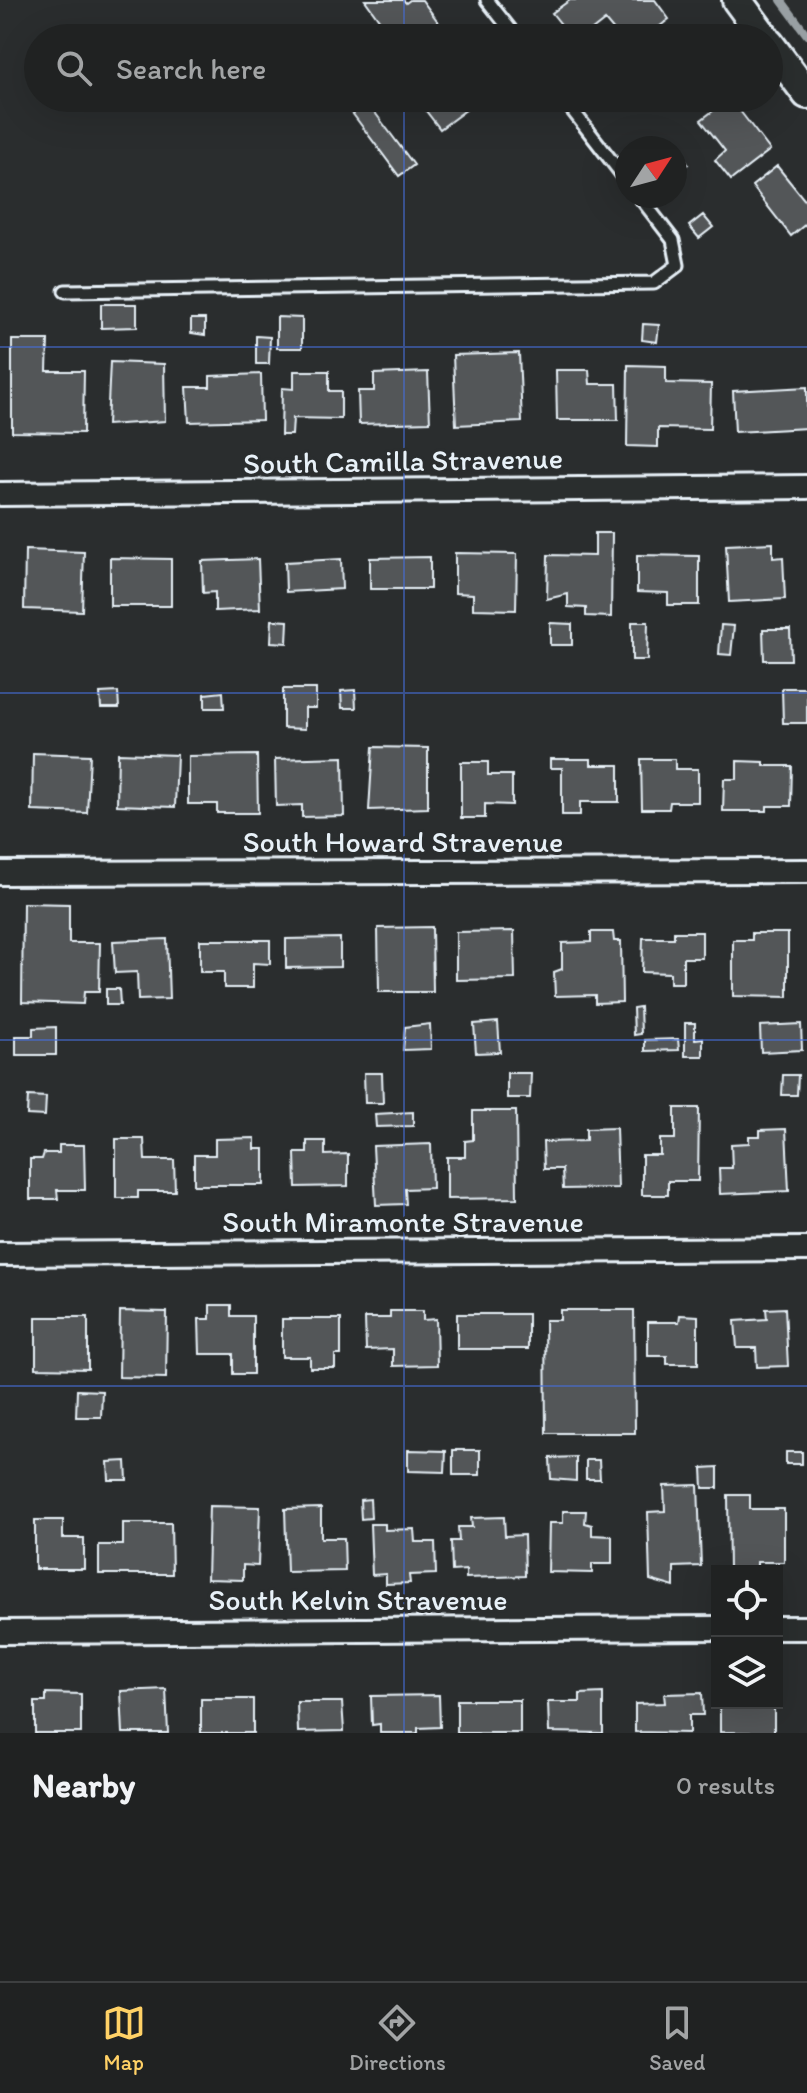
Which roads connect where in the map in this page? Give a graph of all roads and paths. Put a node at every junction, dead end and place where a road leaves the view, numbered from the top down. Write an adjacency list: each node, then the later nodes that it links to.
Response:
1 (487, 0): 3 (lane)
2 (737, 0): 4 (street)
3 (506, 24)
4 (755, 24)
5 (783, 62): 6 (street)
6 (807, 94)
7 (574, 112): 8 (lane)
8 (615, 165)
9 (648, 208): 10 (lane)
10 (65, 291)
11 (807, 487): 12 (street, South Camilla Stravenue)
12 (0, 494)
13 (807, 871): 14 (street, South Howard Stravenue)
14 (0, 873)
15 (807, 1249): 16 (street, South Miramonte Stravenue)
16 (0, 1254)
17 (711, 1628): 20 (street, South Kelvin Stravenue)
18 (783, 1628): 19 (street)
19 (807, 1628)
20 (0, 1632)

